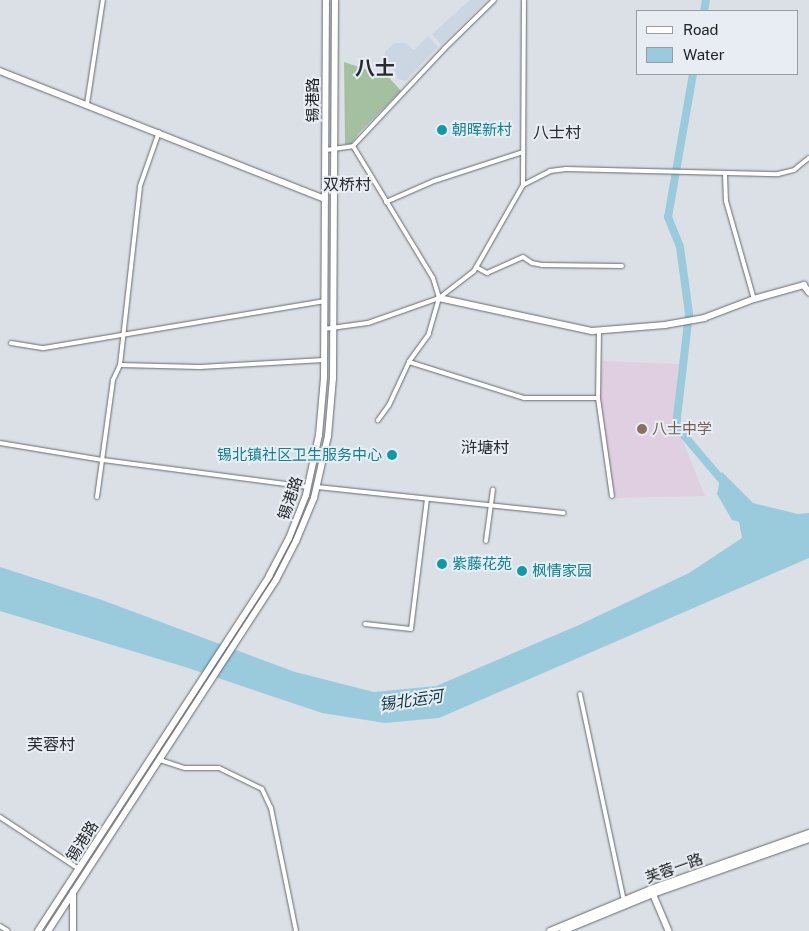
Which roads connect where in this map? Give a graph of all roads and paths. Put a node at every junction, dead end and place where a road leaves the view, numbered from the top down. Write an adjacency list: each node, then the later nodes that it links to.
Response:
1 (103, 0): 7 (street)
2 (326, 0): 10 (main road, 锡港路)
3 (335, 0): 11 (main road, 锡港路)
4 (494, 0): 9 (street)
5 (524, 0): 12 (street)
6 (0, 71): 7 (street)
7 (87, 104): 8 (street)
8 (159, 132): 16 (street); 26 (street)
9 (352, 146): 11 (street); 17 (street)
10 (326, 150): 11 (street); 16 (main road, 锡港路)
11 (334, 150): 24 (main road, 锡港路)
12 (524, 152): 15 (street); 17 (street)
13 (809, 158): 14 (street)
14 (725, 174): 15 (street); 22 (street)
15 (523, 185): 19 (street)
16 (325, 199): 23 (main road, 锡港路)
17 (386, 202): 21 (street)
18 (622, 266): 19 (street)
19 (476, 267): 21 (street)
20 (808, 289): 22 (street)
21 (440, 298): 24 (street); 25 (street); 29 (street)
22 (754, 299): 25 (street)
23 (325, 301): 24 (main road, 锡港路); 26 (street)
24 (328, 328): 28 (main road, 锡港路); 36 (main road, 锡港路)
25 (599, 330): 31 (street)
26 (123, 334): 27 (street); 30 (street)
27 (11, 343)
28 (324, 360): 30 (street); 35 (main road, 锡港路)
29 (409, 362): 31 (street); 32 (street)
30 (120, 365): 34 (street)
31 (598, 398): 38 (street)
32 (378, 420)
33 (0, 443): 34 (street)
34 (103, 460): 35 (street); 39 (street)
35 (308, 487): 50 (main road, 锡港路)
36 (317, 487): 40 (street); 46 (main road, 锡港路)
37 (493, 489): 41 (street)
38 (612, 496)
39 (97, 497)
40 (427, 499): 41 (street); 44 (street)
41 (490, 506): 42 (street); 43 (street)
42 (564, 513)
43 (486, 541)
44 (366, 624)
45 (580, 694): 53 (street)
46 (160, 760): 51 (main road, 锡港路); 59 (street)
47 (0, 816): 50 (street)
48 (809, 833): 52 (street, 芙蓉一路)
49 (809, 839): 52 (street, 芙蓉一路)
50 (79, 869): 56 (main road, 锡港路)
51 (73, 892): 57 (main road, 锡港路); 58 (main road)
52 (652, 892): 53 (street, 芙蓉一路); 62 (street)
53 (625, 902): 60 (street, 芙蓉一路); 61 (street, 芙蓉一路)
54 (0, 926): 55 (street)
55 (8, 931)
56 (38, 931)
57 (48, 931)
58 (73, 931)
59 (296, 931)
60 (550, 931)
61 (563, 931)
62 (669, 931)

